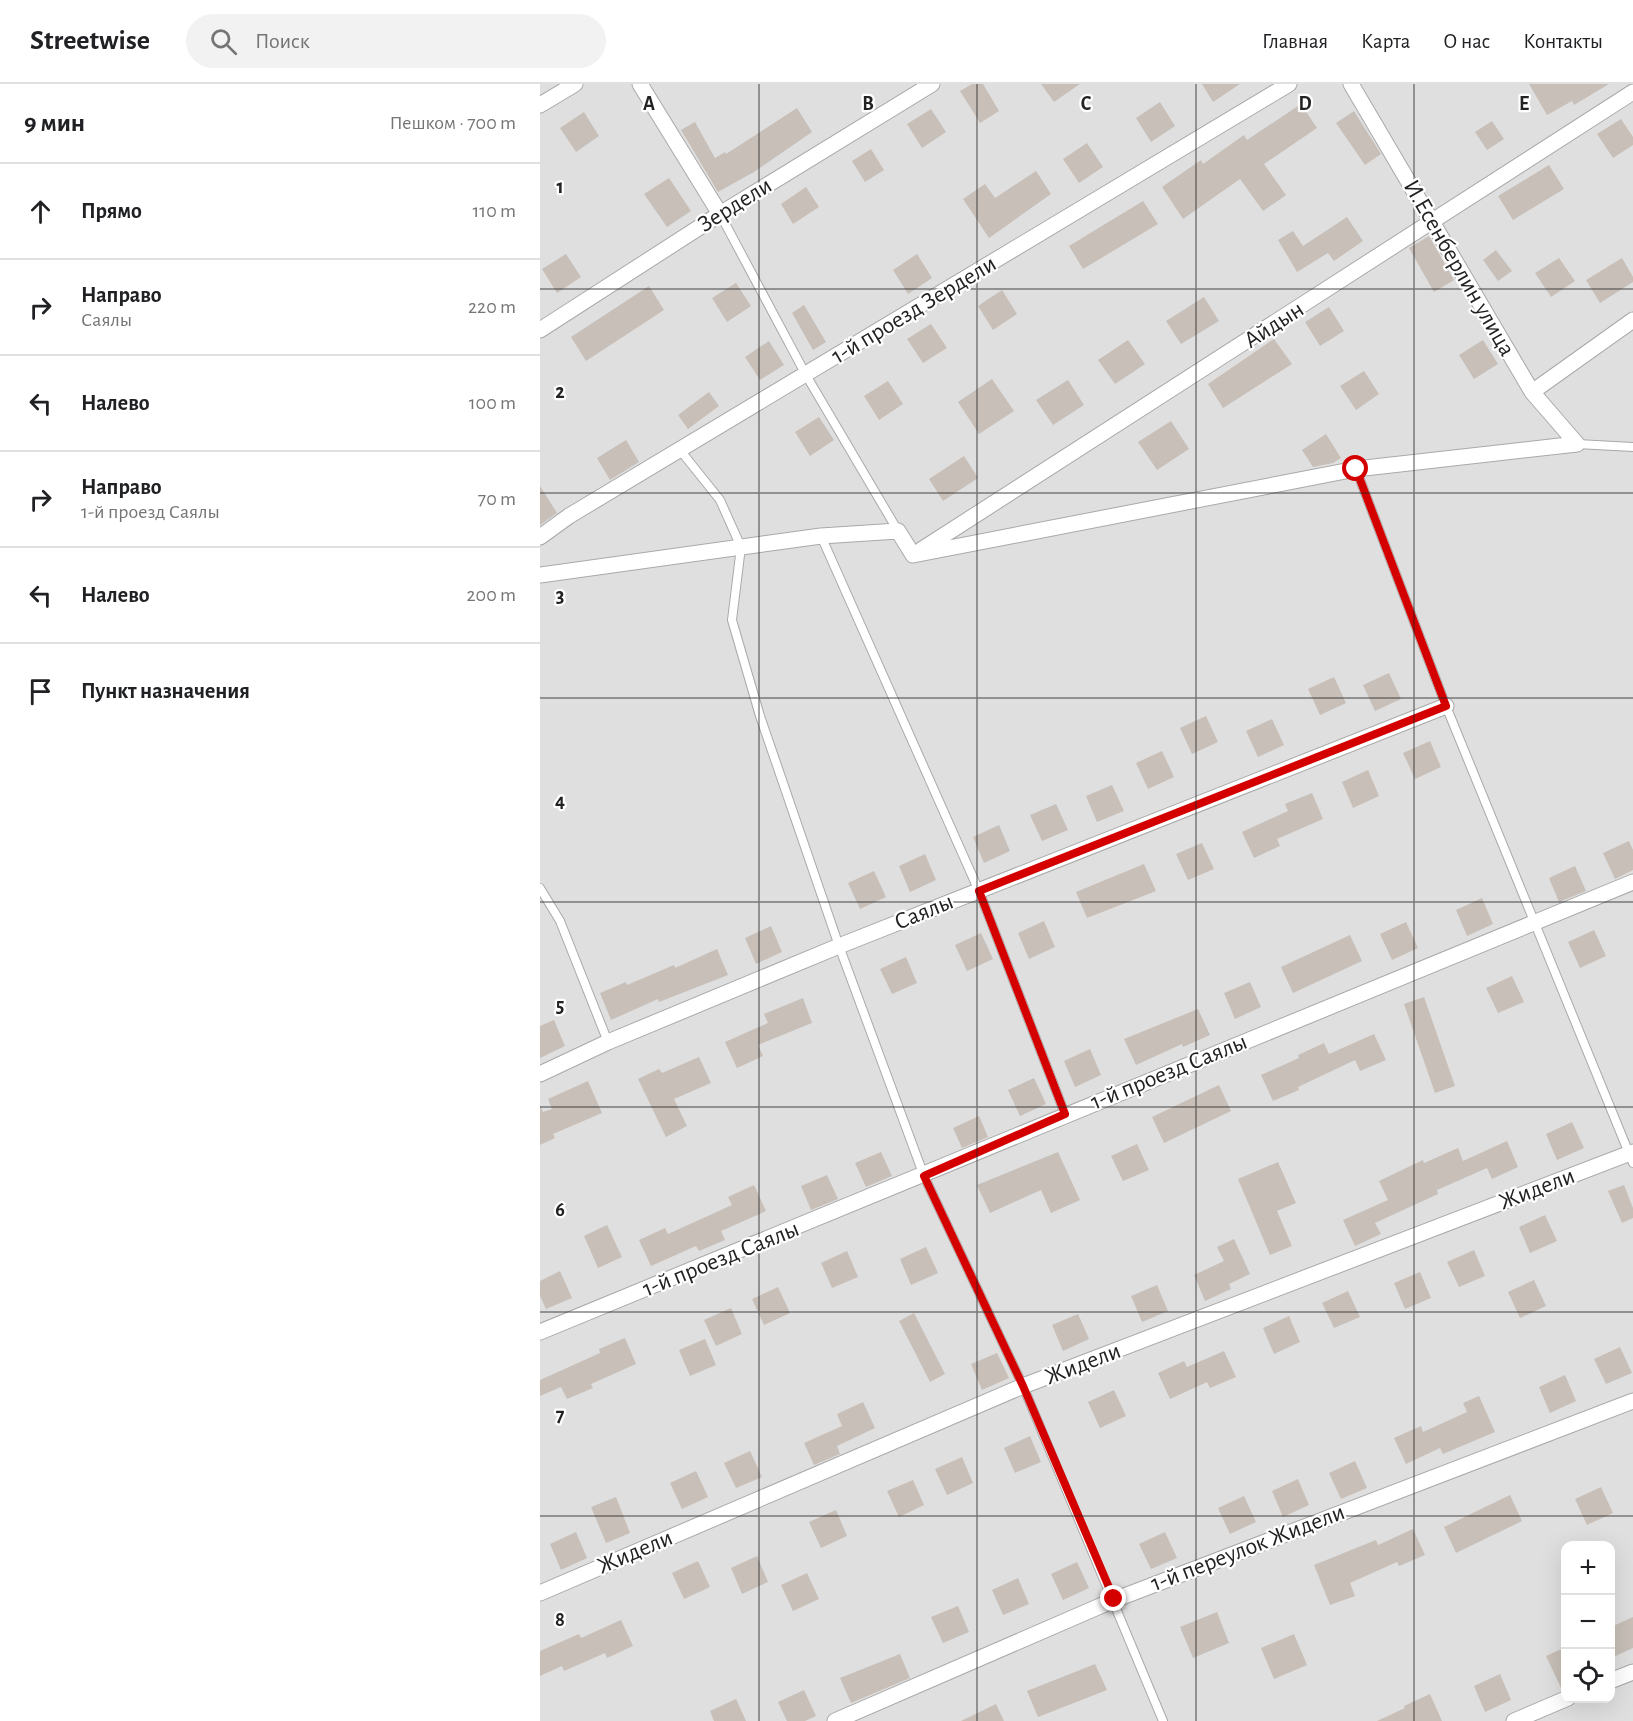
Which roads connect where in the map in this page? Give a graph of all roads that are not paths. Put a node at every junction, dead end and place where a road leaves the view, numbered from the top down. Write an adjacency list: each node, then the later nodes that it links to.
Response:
1 (575, 84): 7 (street)
2 (640, 84): 8 (street)
3 (932, 84): 8 (street, Зердели)
4 (1289, 84): 12 (street, 1-й проезд Зердели)
5 (1351, 84): 9 (street, И.Есенберлин улица)
6 (1633, 92): 9 (street, Айдын)
7 (540, 105)
8 (720, 213): 11 (street, Зердели); 12 (lane)
9 (1432, 223): 13 (street, И.Есенберлин улица); 22 (street, Айдын)
10 (1633, 321): 13 (street)
11 (540, 330)
12 (806, 375): 16 (street, 1-й проезд Зердели); 18 (lane)
13 (1532, 392): 14 (street, И.Есенберлин улица)
14 (1577, 444): 15 (lane); 17 (street)
15 (1633, 447)
16 (680, 450): 20 (street, 1-й проезд Зердели); 21 (lane)
17 (1356, 469): 22 (street); 24 (lane)
18 (898, 531): 19 (street); 22 (street)
19 (821, 536): 21 (street); 27 (lane)
20 (540, 537)
21 (741, 547): 23 (street); 29 (lane)
22 (913, 555)
23 (540, 575)
24 (1446, 706): 27 (street, Саялы); 28 (lane)
25 (1633, 882): 28 (street, 1-й проезд Саялы)
26 (540, 888): 30 (lane)
27 (979, 891): 29 (street, Саялы); 32 (lane)
28 (1537, 923): 32 (street, 1-й проезд Саялы); 33 (lane)
29 (839, 946): 30 (street, Саялы); 34 (lane)
30 (608, 1042): 31 (street, Саялы)
31 (540, 1074)
32 (1065, 1114): 34 (street, 1-й проезд Саялы)
33 (1632, 1156): 36 (street, Жидели)
34 (924, 1176): 35 (street, 1-й проезд Саялы); 36 (lane)
35 (540, 1332)
36 (1023, 1386): 38 (street, Жидели); 39 (lane)
37 (1633, 1401): 39 (street, 1-й переулок Жидели)
38 (540, 1593)
39 (1114, 1599): 43 (street, 1-й переулок Жидели); 44 (lane)
40 (1633, 1672): 41 (street)
41 (1615, 1679)
42 (1561, 1701): 45 (street)
43 (835, 1721)
44 (1163, 1721)
45 (1514, 1721)

